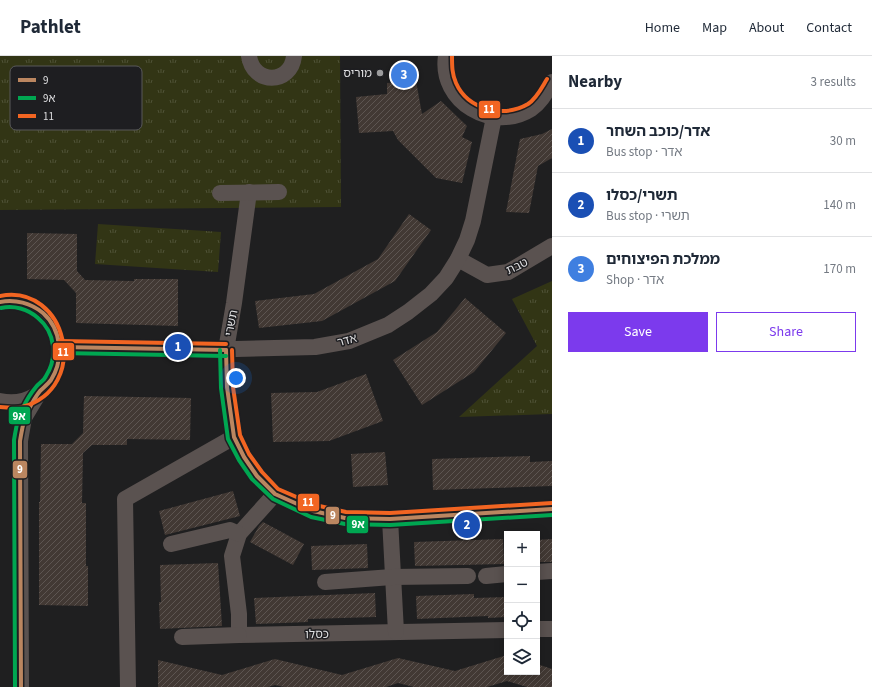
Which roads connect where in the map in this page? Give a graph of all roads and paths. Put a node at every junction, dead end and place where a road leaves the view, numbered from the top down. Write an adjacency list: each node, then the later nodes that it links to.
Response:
1 (249, 56): 2 (street)
2 (294, 56)
3 (446, 56): 5 (street)
4 (552, 82): 5 (street)
5 (494, 117): 10 (street, אדר)
6 (249, 192): 7 (street); 8 (street); 13 (street, תשרי)
7 (280, 192)
8 (220, 193)
9 (552, 246): 10 (street, טבת)
10 (458, 259): 13 (street, אדר)
11 (0, 302): 12 (street)
12 (60, 347): 13 (street, אדר); 14 (street)
13 (226, 350): 16 (street, תשרי)
14 (39, 393): 15 (street); 35 (street)
15 (0, 401)
16 (234, 437): 17 (street, תשרי); 36 (street)
17 (275, 494): 19 (street, תשרי); 20 (street)
18 (552, 509): 19 (street, תשרי)
19 (390, 519): 27 (street)
20 (239, 534): 21 (street); 33 (street)
21 (171, 544)
22 (540, 572): 23 (street)
23 (552, 572)
24 (504, 574): 26 (street)
25 (468, 576): 27 (street)
26 (486, 576)
27 (392, 577): 28 (street); 32 (street)
28 (325, 582)
29 (552, 628): 30 (street)
30 (540, 629)
31 (504, 630): 32 (street, כסלו)
32 (396, 632): 33 (street, כסלו)
33 (239, 635): 34 (street, כסלו)
34 (182, 637)
35 (21, 687)
36 (128, 687)

